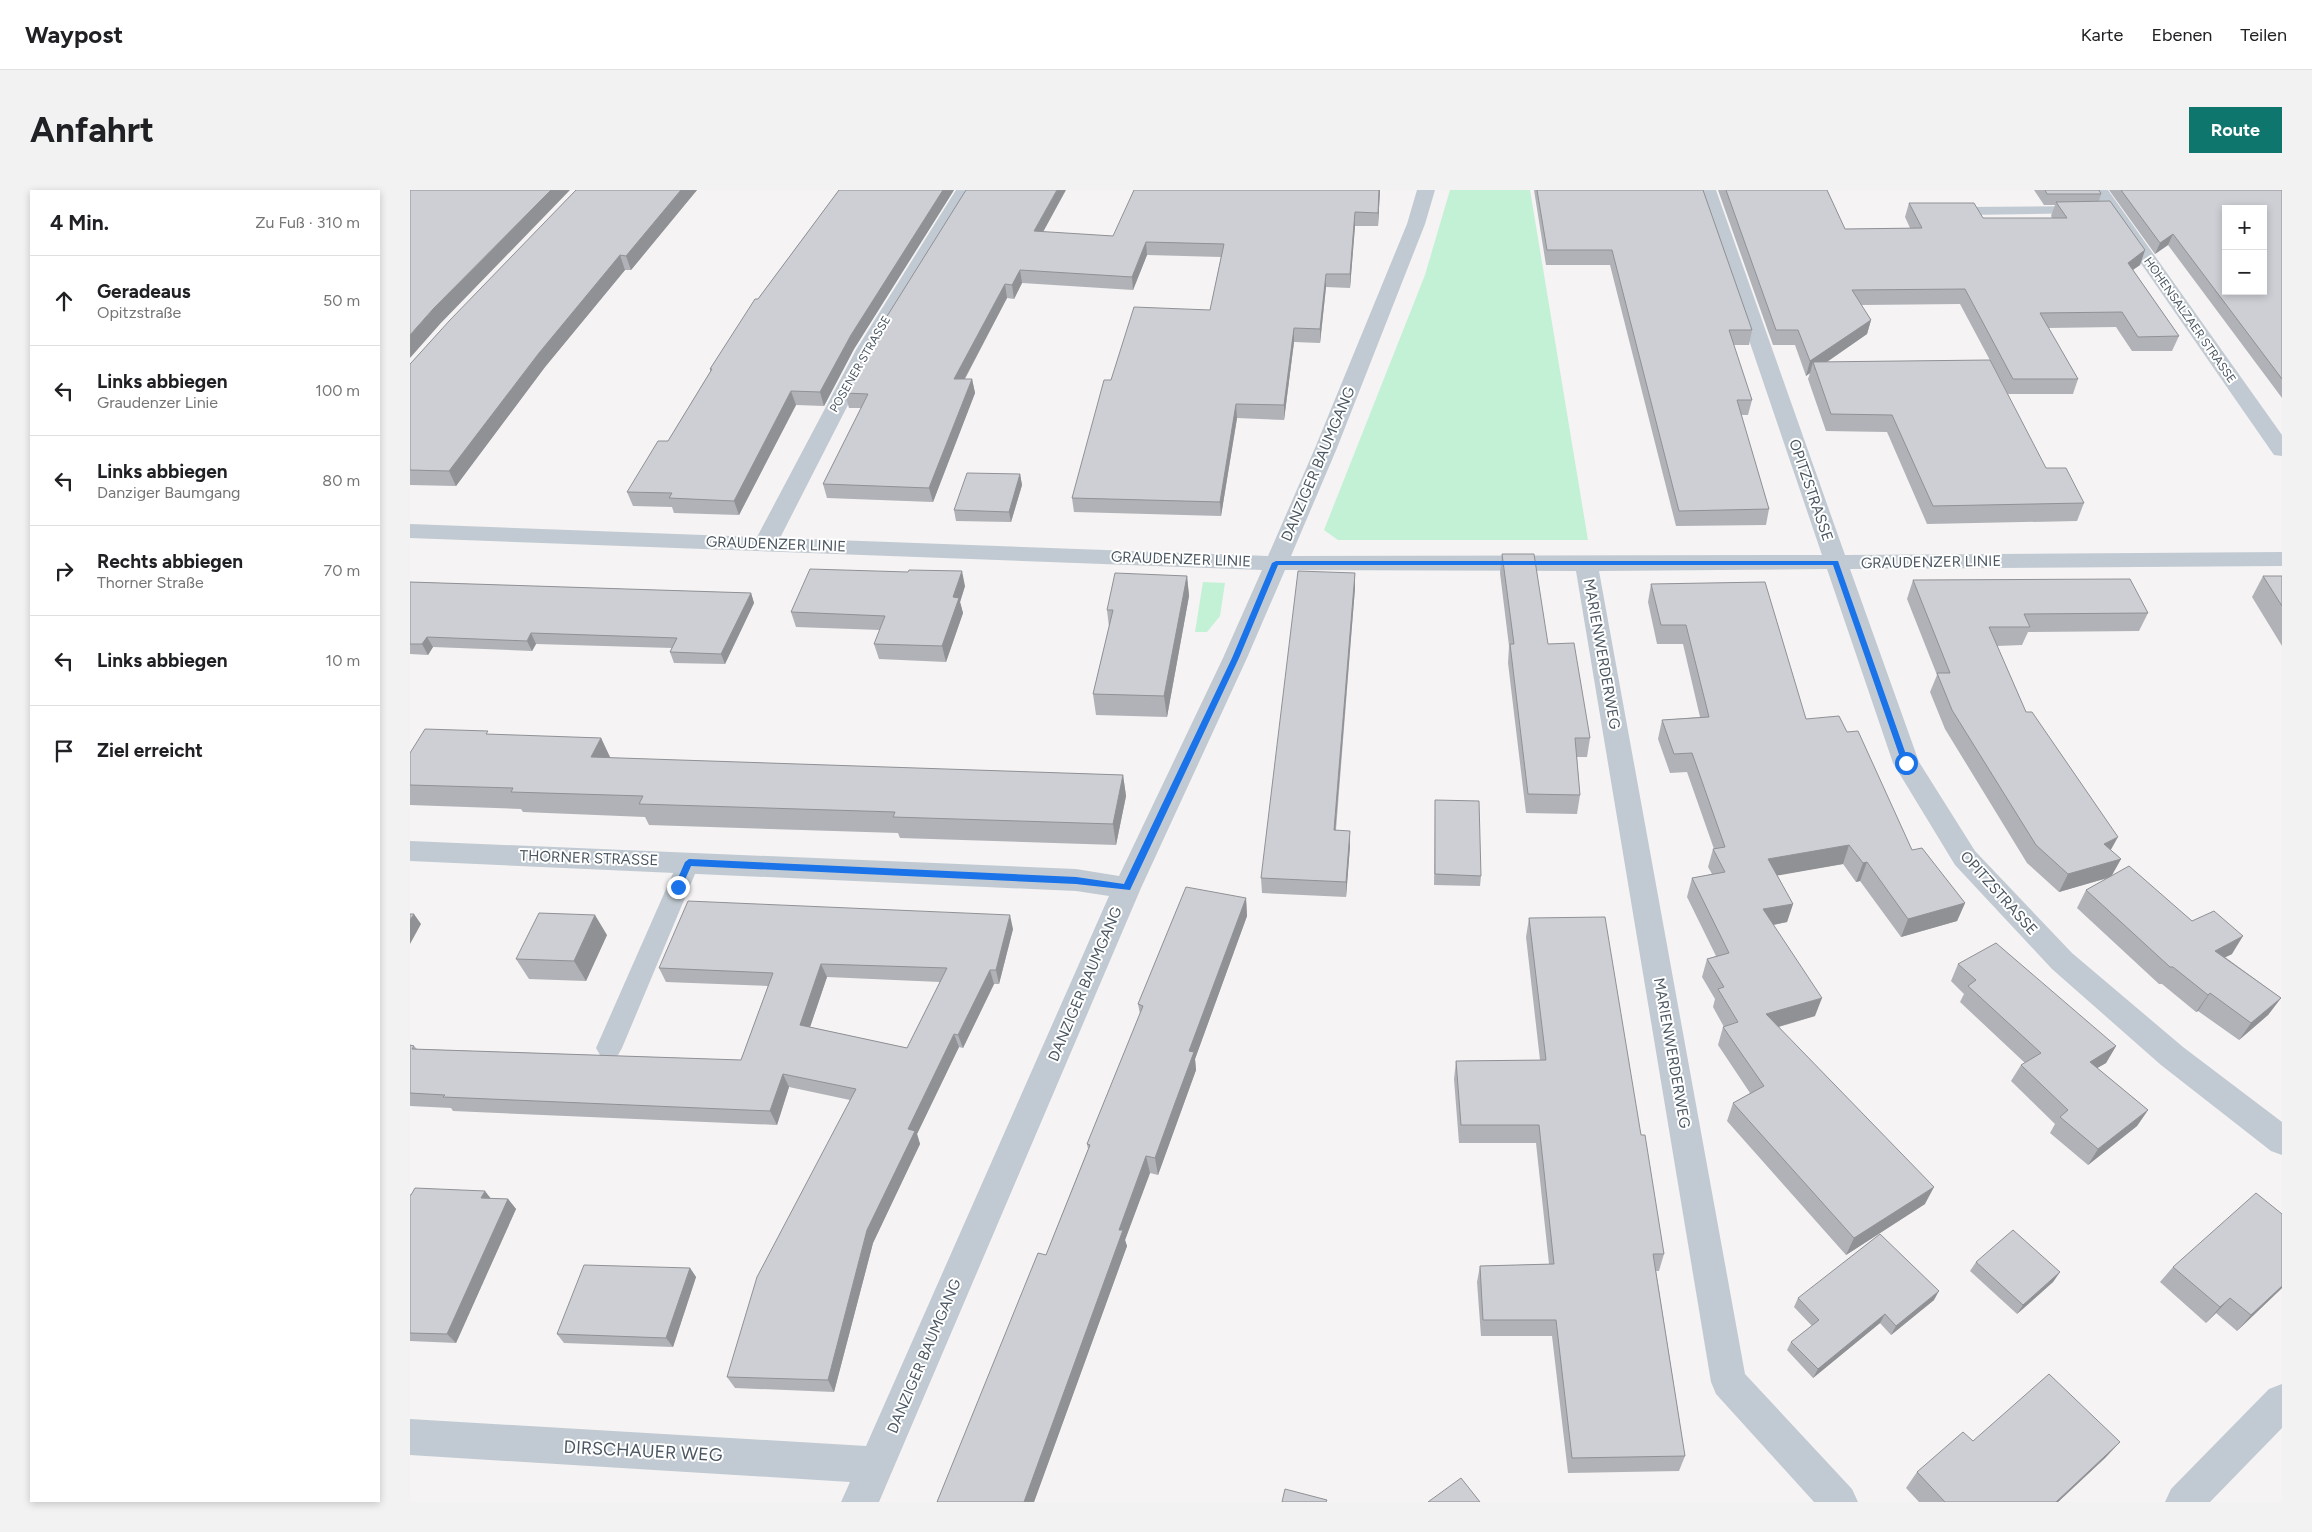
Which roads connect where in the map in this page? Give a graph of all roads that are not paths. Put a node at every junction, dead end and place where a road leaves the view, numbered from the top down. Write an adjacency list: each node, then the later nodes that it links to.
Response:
1 (965, 190): 9 (street, POSENER STRASSE)
2 (1426, 190): 11 (street, DANZIGER BAUMGANG)
3 (1707, 190): 12 (street, OPITZSTRASSE)
4 (2099, 190): 5 (street, HOHENSALZAER STRASSE)
5 (2112, 210): 6 (lane); 7 (street, HOHENSALZAER STRASSE)
6 (1967, 211)
7 (2282, 450)
8 (410, 531): 9 (street, GRAUDENZER LINIE)
9 (764, 544): 11 (street, GRAUDENZER LINIE)
10 (2282, 559): 12 (street, GRAUDENZER LINIE)
11 (1276, 563): 13 (street, GRAUDENZER LINIE); 16 (street, DANZIGER BAUMGANG)
12 (1836, 563): 13 (street, GRAUDENZER LINIE); 18 (street, OPITZSTRASSE)
13 (1586, 564): 23 (street, MARIENWERDERWEG)
14 (410, 851): 15 (street, THORNER STRASSE)
15 (689, 862): 16 (street, THORNER STRASSE); 17 (lane)
16 (1127, 888): 21 (street, DANZIGER BAUMGANG)
17 (609, 1048)
18 (2282, 1140)
19 (2282, 1402): 24 (street)
20 (410, 1437): 21 (street, DIRSCHAUER WEG)
21 (876, 1465): 22 (street, DANZIGER BAUMGANG)
22 (860, 1502)
23 (1839, 1502)
24 (2184, 1502)

